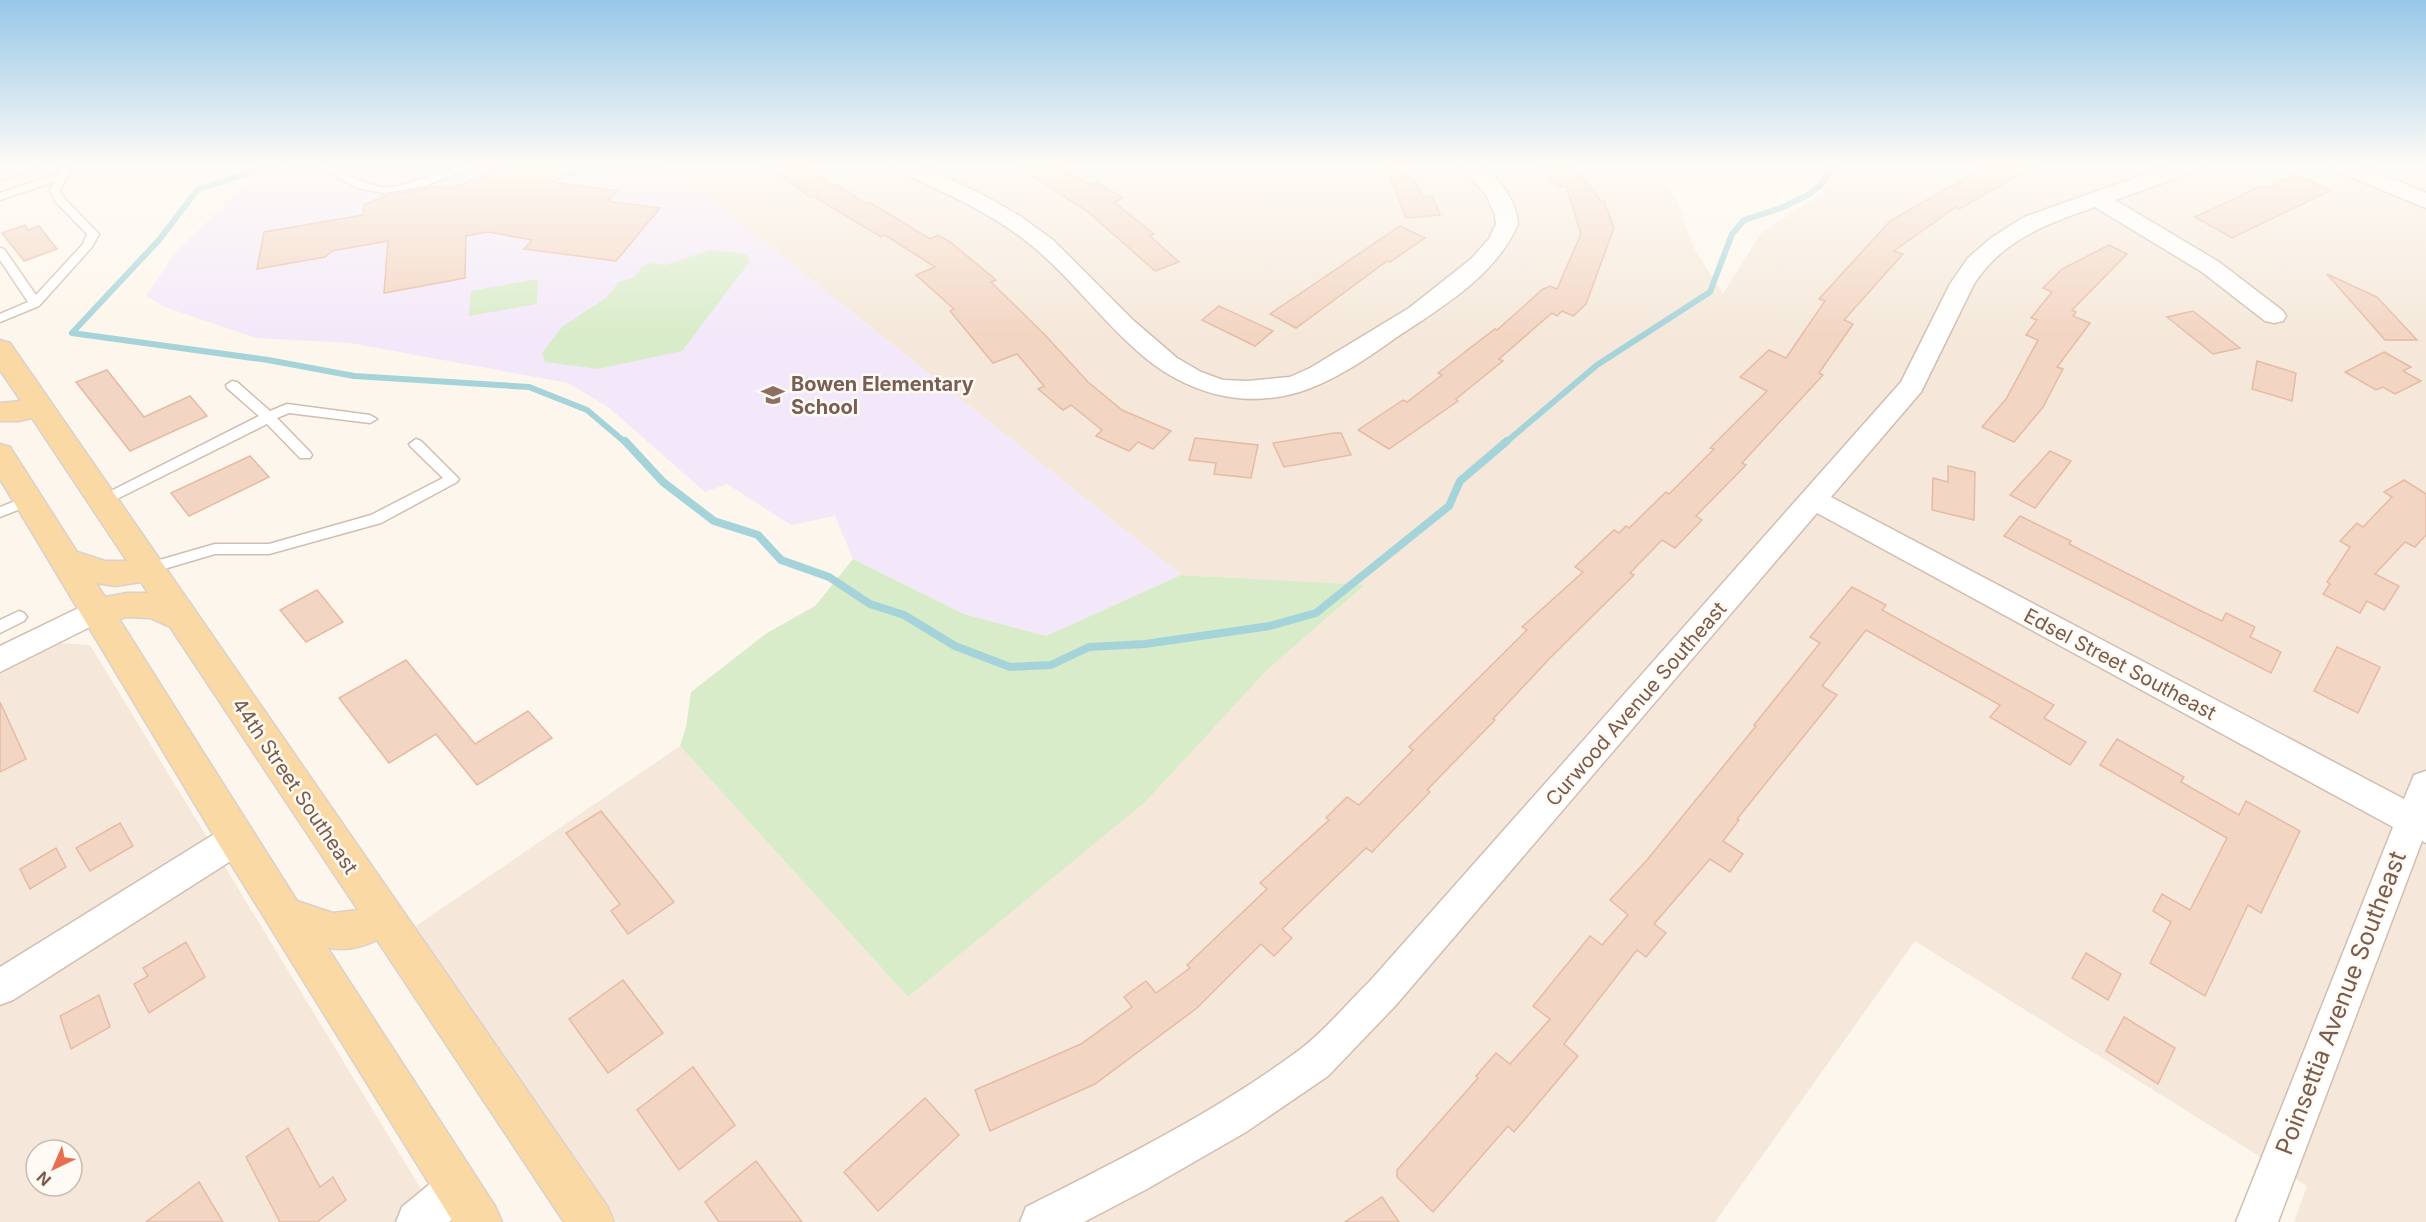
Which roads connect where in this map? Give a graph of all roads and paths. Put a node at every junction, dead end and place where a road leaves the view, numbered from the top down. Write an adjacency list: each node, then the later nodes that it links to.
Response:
1 (81, 222): 7 (lane)
2 (1013, 222): 3 (street)
3 (1506, 222)
4 (2032, 222): 19 (street, Curwood Avenue Southeast)
5 (2135, 222): 8 (street)
6 (0, 251): 7 (lane)
7 (35, 303): 9 (lane)
8 (2274, 316)
9 (0, 318)
10 (0, 349): 12 (main road, 44th Street Southeast)
11 (232, 385): 14 (lane)
12 (37, 406): 13 (main road); 20 (main road, 44th Street Southeast)
13 (0, 412)
14 (268, 417): 15 (lane); 18 (lane); 20 (lane)
15 (370, 419)
16 (416, 444): 23 (lane)
17 (0, 454): 21 (main road)
18 (305, 455)
19 (1815, 500): 30 (street, Edsel Street Southeast); 39 (street, Curwood Avenue Southeast)
20 (102, 501): 23 (main road, 44th Street Southeast)
21 (14, 507): 22 (main road)
22 (64, 560): 23 (main road); 24 (main road)
23 (147, 568): 26 (main road, 44th Street Southeast)
24 (95, 611): 26 (main road); 28 (street); 31 (main road)
25 (19, 617): 27 (lane)
26 (181, 618): 33 (main road, 44th Street Southeast)
27 (0, 627)
28 (0, 660)
29 (2426, 785): 30 (street, Poinsettia Avenue Southeast)
30 (2419, 824): 40 (street, Poinsettia Avenue Southeast)
31 (236, 839): 32 (main road); 34 (street)
32 (283, 914): 33 (main road); 35 (main road)
33 (384, 917): 38 (main road, 44th Street Southeast)
34 (0, 988)
35 (458, 1188): 36 (street); 37 (main road)
36 (417, 1222)
37 (479, 1222)
38 (591, 1222)
39 (1041, 1222)
40 (2257, 1222)

